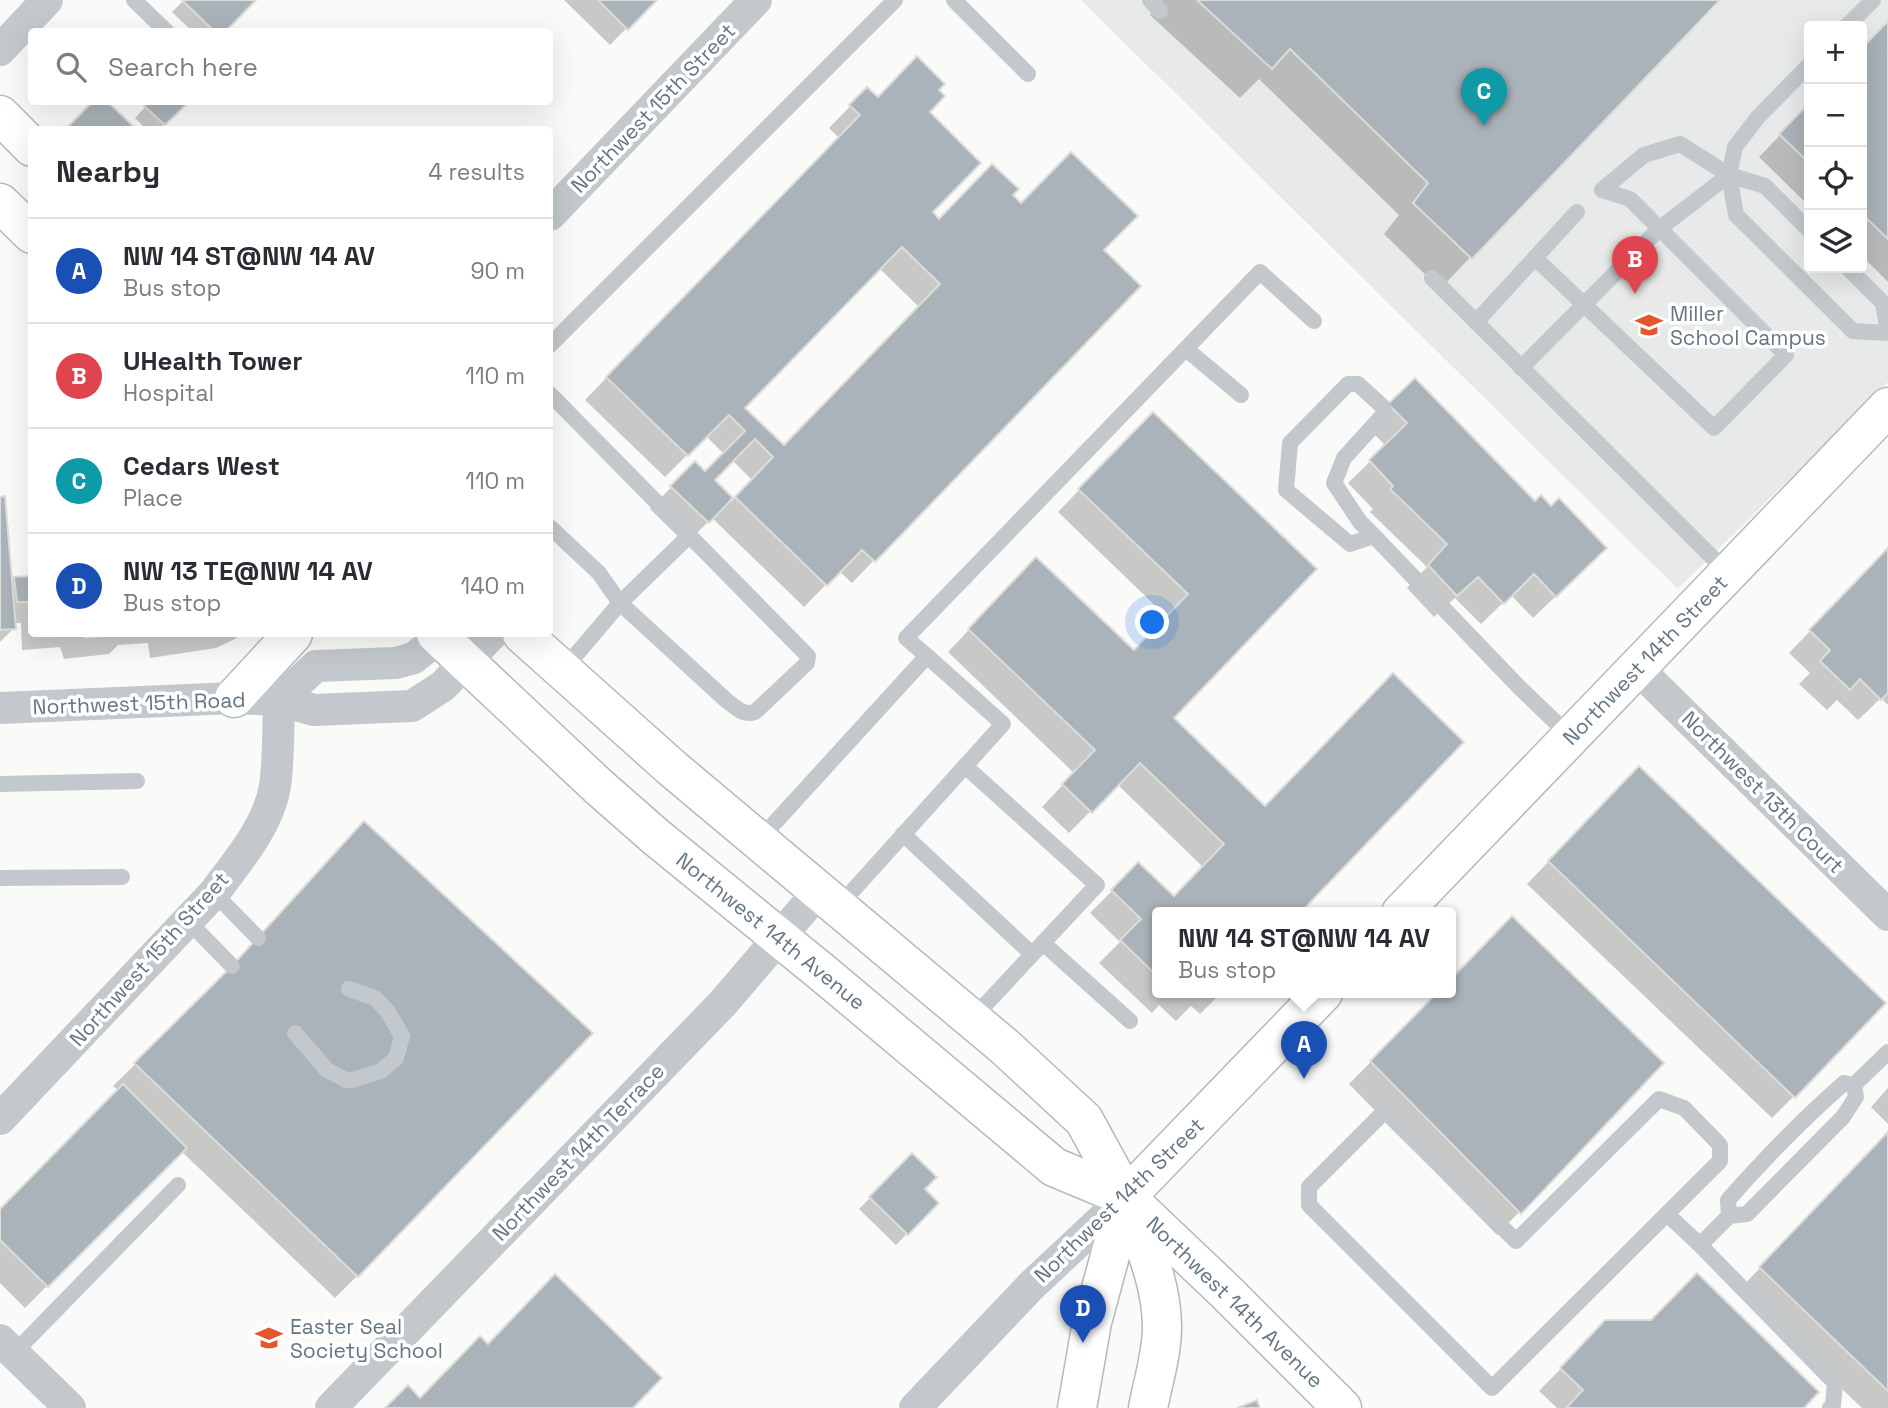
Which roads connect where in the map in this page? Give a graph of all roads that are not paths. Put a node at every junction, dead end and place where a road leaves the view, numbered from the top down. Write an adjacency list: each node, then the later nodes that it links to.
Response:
1 (47, 0): 9 (street)
2 (134, 0): 8 (lane)
3 (755, 0): 16 (street, Northwest 15th Street)
4 (895, 0): 28 (lane)
5 (954, 0): 11 (lane)
6 (1873, 0): 7 (lane)
7 (1852, 21)
8 (163, 28)
9 (0, 50)
10 (1804, 70): 14 (lane)
11 (1028, 74)
12 (0, 115): 13 (street)
13 (28, 143)
14 (1729, 175): 18 (lane); 19 (lane); 19 (lane); 27 (lane)
15 (0, 203): 20 (street)
16 (553, 212)
17 (1577, 212): 21 (lane)
18 (1804, 225)
19 (1659, 229): 24 (lane); 24 (lane)
20 (28, 230)
21 (1535, 258): 24 (lane); 26 (lane)
22 (1853, 273): 27 (lane)
23 (1432, 278): 26 (lane)
24 (1584, 304): 30 (lane)
25 (1314, 321): 29 (lane)
26 (1476, 322): 30 (lane)
27 (1888, 333)
28 (553, 342)
29 (1185, 349): 31 (lane); 43 (lane)
30 (1521, 368): 37 (lane)
31 (1241, 395)
32 (553, 397): 35 (lane)
33 (1888, 407): 37 (street, Northwest 14th Street)
34 (553, 530): 38 (lane)
35 (690, 535): 38 (lane); 38 (lane)
36 (1374, 537): 36 (lane); 49 (lane)
37 (1728, 573): 44 (street, Northwest 14th Street)
38 (620, 603): 45 (lane)
39 (290, 637): 46 (street)
40 (472, 637): 42 (street, Northwest 15th Road)
41 (525, 637): 45 (street, Northwest 14th Avenue)
42 (446, 641): 47 (street, Northwest 15th Road); 47 (street, Northwest 15th Road); 62 (street, Northwest 14th Avenue)
43 (927, 656): 50 (lane); 54 (lane)
44 (1637, 668): 49 (street, Northwest 14th Street); 60 (street, Northwest 13th Court)
45 (563, 670): 54 (street, Northwest 14th Avenue)
46 (234, 698): 47 (street, Northwest 15th Road); 48 (street, Northwest 15th Road)
47 (279, 699): 57 (street, Northwest 15th Street)
48 (0, 708)
49 (1571, 737): 59 (street, Northwest 14th Street)
50 (965, 766): 53 (lane); 64 (lane)
51 (137, 781): 52 (lane)
52 (0, 784)
53 (903, 834): 58 (lane); 64 (lane)
54 (759, 840): 58 (street, Northwest 14th Avenue)
55 (122, 877): 56 (lane)
56 (0, 878)
57 (214, 893): 61 (street, Northwest 15th Street); 63 (lane)
58 (828, 899): 62 (street, Northwest 14th Terrace); 68 (street, Northwest 14th Avenue)
59 (1407, 907)
60 (1888, 915)
61 (188, 921): 65 (lane); 73 (street, Northwest 15th Street)
62 (779, 937): 75 (street, Northwest 14th Avenue); 81 (street, Northwest 14th Terrace)
63 (258, 938)
64 (1037, 949): 68 (lane); 69 (lane)
65 (232, 966)
66 (349, 989): 70 (lane)
67 (1319, 998): 75 (street, Northwest 14th Street)
68 (972, 1019): 75 (street, Northwest 14th Avenue)
69 (1130, 1021)
70 (295, 1033)
71 (1888, 1052): 72 (lane)
72 (1854, 1085): 77 (lane); 77 (lane)
73 (0, 1119)
74 (178, 1185): 79 (lane)
75 (1126, 1197): 82 (street, Northwest 14th Street); 83 (street); 84 (street); 85 (street, Northwest 14th Avenue)
76 (1667, 1214): 76 (lane); 78 (lane)
77 (1729, 1216): 78 (lane)
78 (1700, 1245): 86 (lane)
79 (7, 1347): 80 (street)
80 (70, 1408)
81 (331, 1408)
82 (915, 1408)
83 (1077, 1408)
84 (1148, 1408)
85 (1342, 1408)
86 (1830, 1408)

